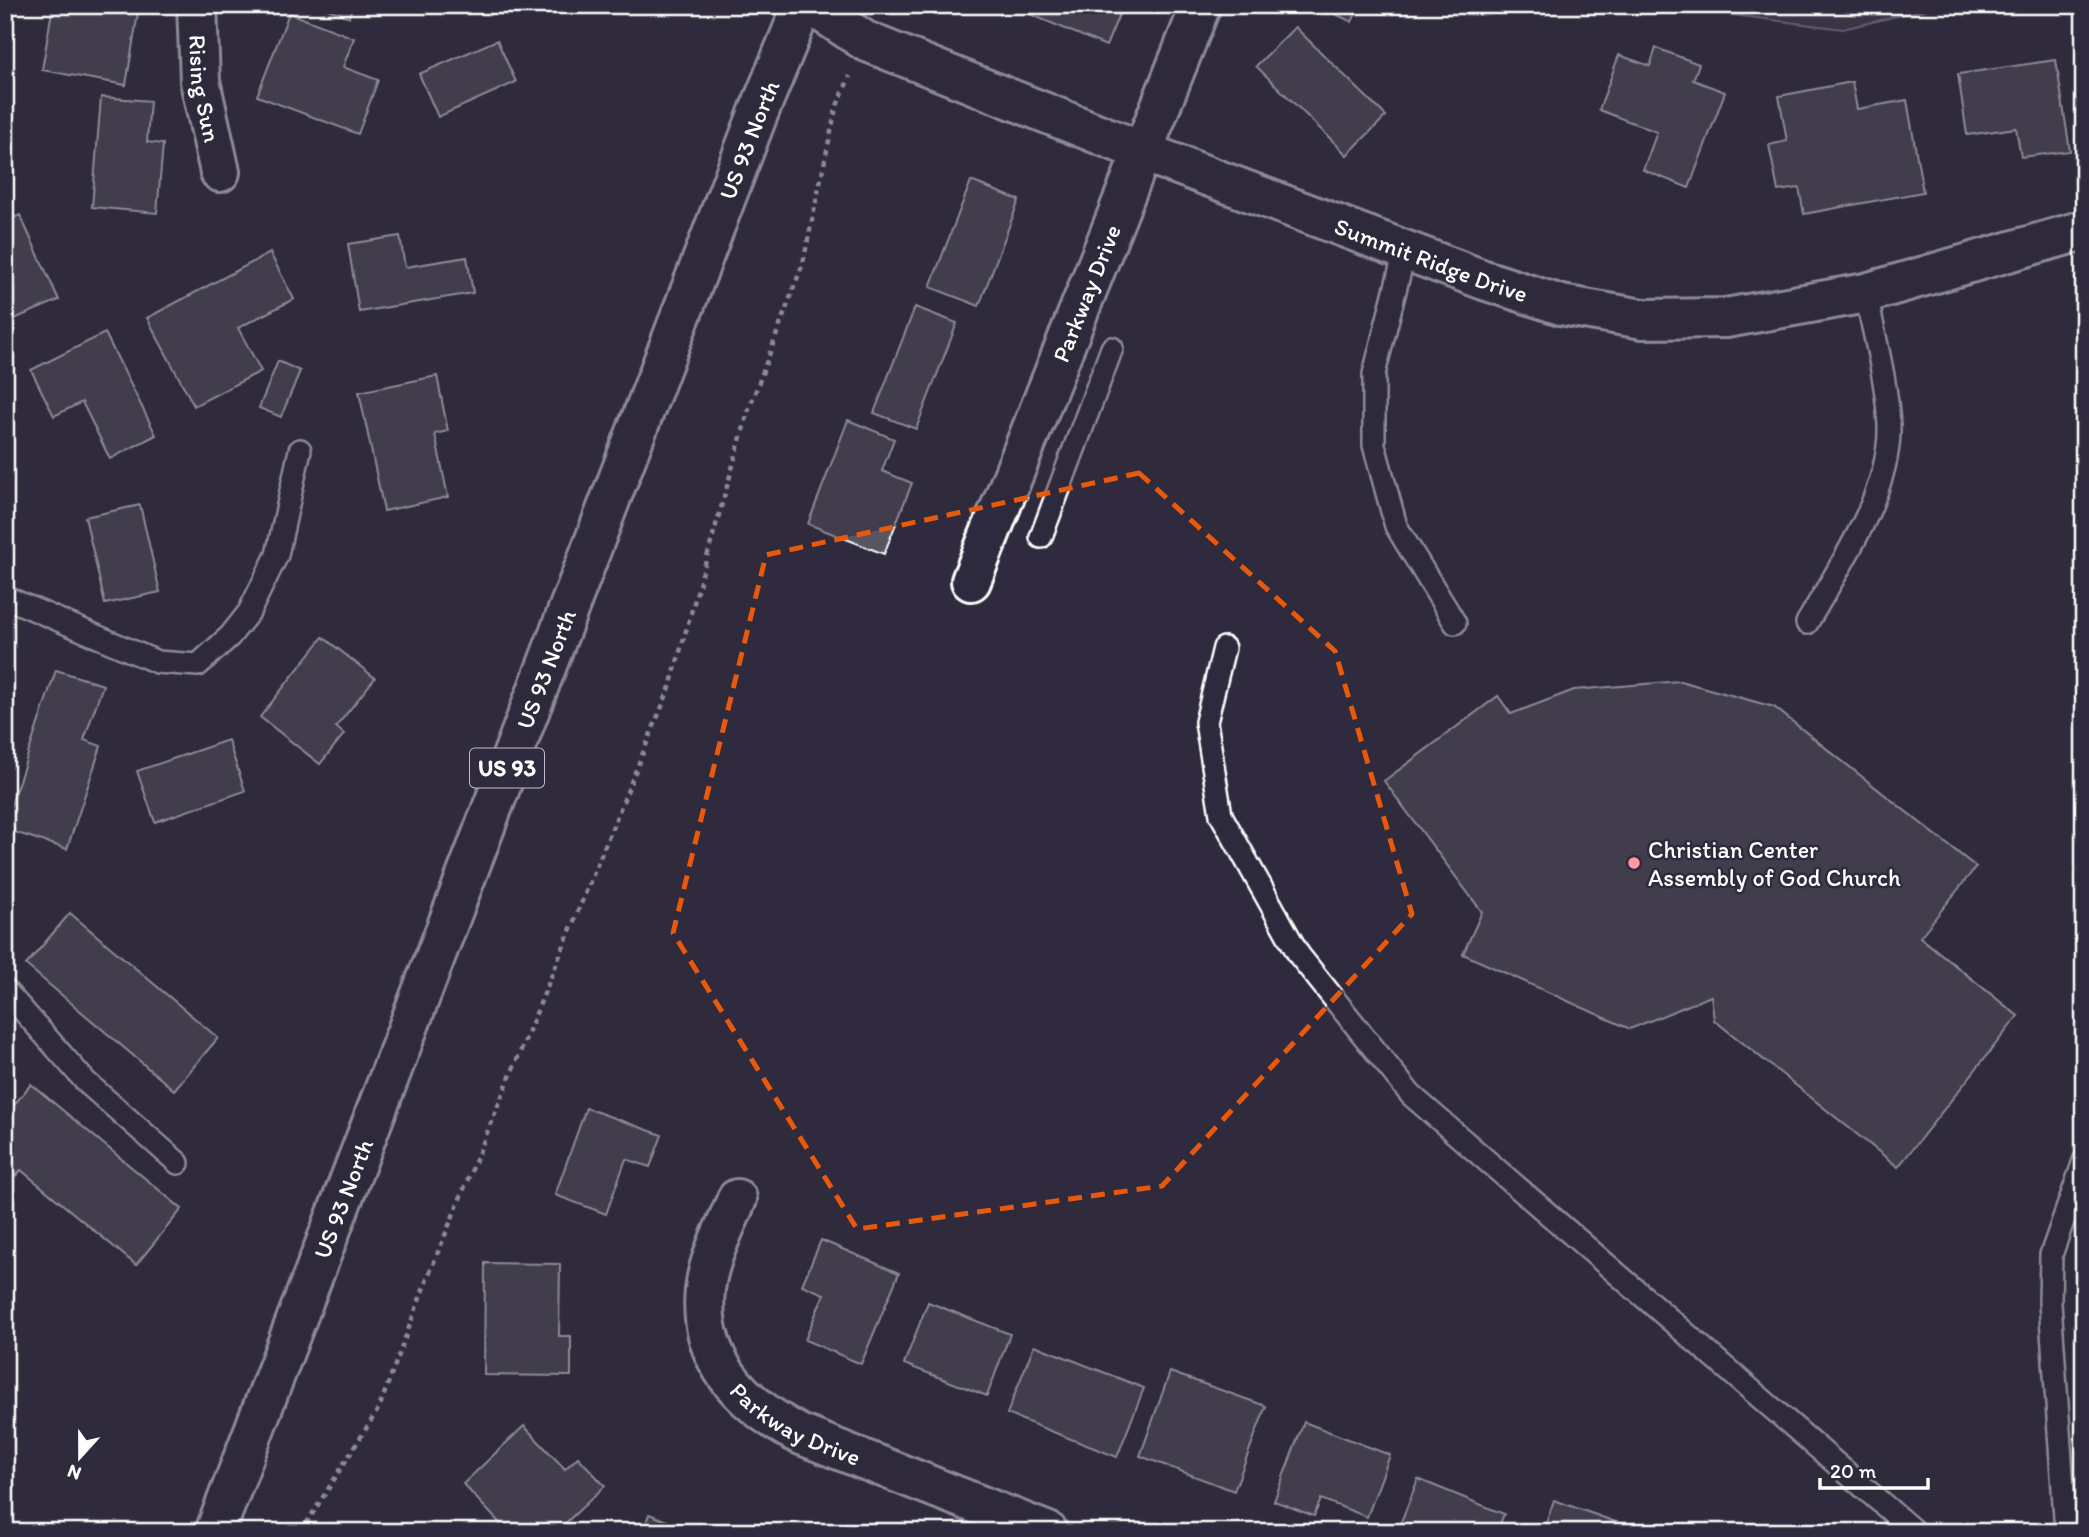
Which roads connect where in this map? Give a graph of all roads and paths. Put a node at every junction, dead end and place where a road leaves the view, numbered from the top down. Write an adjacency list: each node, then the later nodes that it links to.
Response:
1 (197, 5): 7 (street, Rising Sun)
2 (803, 5): 23 (street, US 93 North / US 93)
3 (811, 5): 5 (street, Summit Ridge Drive)
4 (1201, 5): 6 (street, Parkway Drive)
5 (865, 41): 6 (street, Summit Ridge Drive); 24 (path)
6 (1141, 151): 9 (street, Summit Ridge Drive); 14 (street, Parkway Drive)
7 (220, 172)
8 (2084, 230): 10 (street, Summit Ridge Drive)
9 (1405, 250): 10 (street, Summit Ridge Drive); 16 (lane)
10 (1866, 293): 17 (lane)
11 (1112, 348): 13 (lane)
12 (300, 450): 15 (lane)
13 (1041, 537)
14 (971, 581)
15 (5, 597)
16 (1455, 623)
17 (1807, 623)
18 (1224, 648): 26 (lane)
19 (5, 990): 21 (lane)
20 (2084, 1161): 27 (lane)
21 (178, 1163)
22 (737, 1199): 25 (street, Parkway Drive)
23 (215, 1532)
24 (301, 1532)
25 (1048, 1532)
26 (1915, 1532)
27 (2066, 1532)

